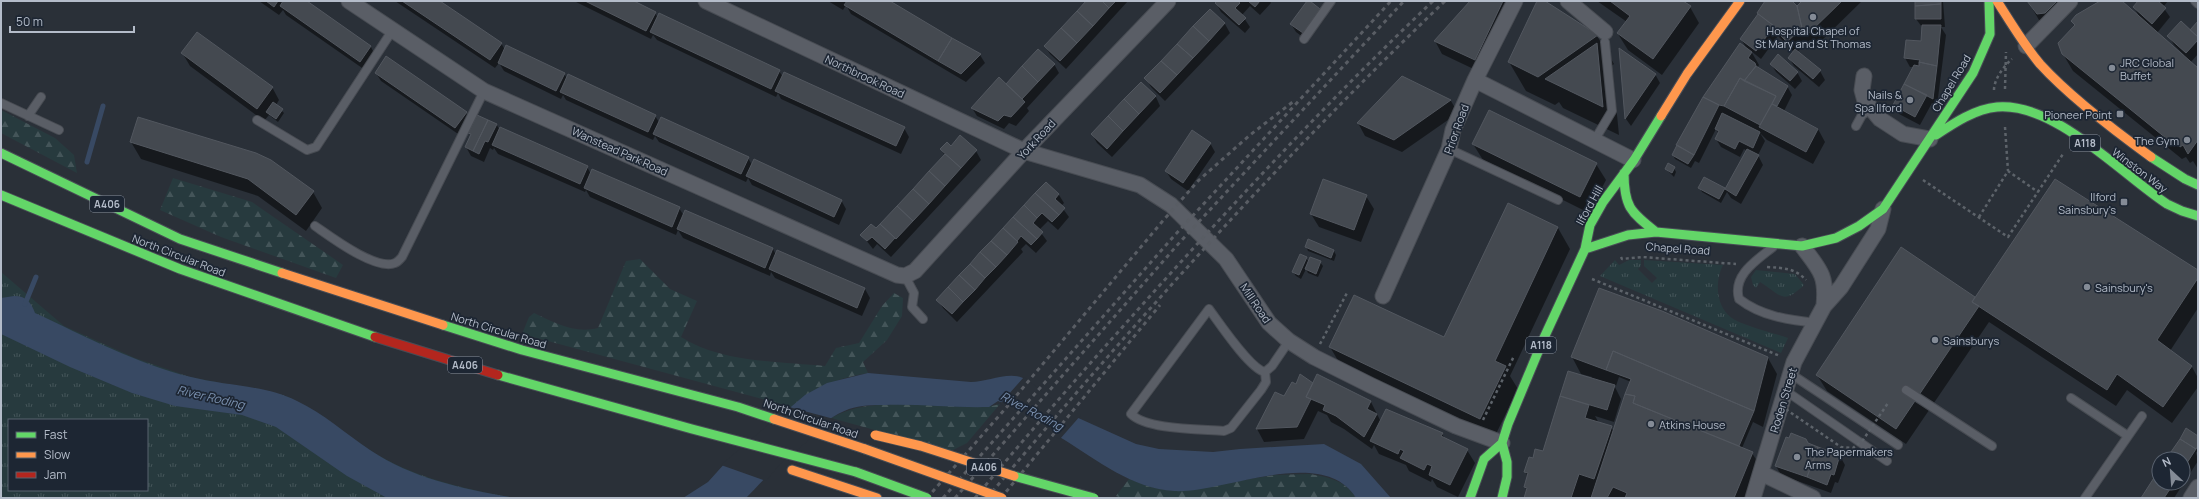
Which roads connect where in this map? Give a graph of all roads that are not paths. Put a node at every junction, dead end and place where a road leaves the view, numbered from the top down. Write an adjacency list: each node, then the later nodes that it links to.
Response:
1 (349, 1): 13 (street, Wanstead Park Road)
2 (706, 1): 31 (street, Northbrook Road)
3 (1168, 1): 31 (street, York Road)
4 (1331, 1): 15 (lane)
5 (1516, 1): 18 (street, Prior Road)
6 (1568, 1): 14 (street)
7 (1740, 1): 33 (main road, Ilford Hill / A118)
8 (1989, 1): 28 (main road, Chapel Road / A118)
9 (1997, 1): 16 (main road, A118)
10 (2070, 1): 16 (street)
11 (2195, 1): 12 (lane)
12 (2198, 4)
13 (392, 31): 19 (street, Wanstead Park Road); 25 (lane)
14 (1605, 37): 29 (lane)
15 (1304, 39)
16 (2021, 50): 35 (main road, Winston Way / A118)
17 (1864, 76): 22 (street)
18 (1475, 80): 29 (street); 30 (street, Prior Road)
19 (484, 91): 40 (lane); 45 (street, Wanstead Park Road)
20 (41, 97): 23 (lane)
21 (1, 104): 23 (lane)
22 (1872, 109): 26 (lane); 28 (street)
23 (28, 116): 27 (lane)
24 (1960, 119): 28 (main road, Chapel Road / A118); 39 (main road, Winston Way / A118)
25 (257, 120)
26 (1856, 126)
27 (59, 130)
28 (1930, 139): 38 (main road, A118)
29 (1594, 141): 33 (street)
30 (1449, 149): 37 (lane); 46 (street, Prior Road)
31 (1024, 151): 45 (street, York Road); 50 (street, Mill Road)
32 (1, 153): 56 (main road, North Circular Road / A406)
33 (1633, 160): 34 (main road, Ilford Hill / A118)
34 (1624, 173): 41 (main road, Chapel Road); 44 (main road, Ilford Hill / A118)
35 (2198, 185)
36 (1, 195): 61 (main road, North Circular Road / A406)
37 (1558, 200)
38 (1883, 208): 43 (main road, A118); 47 (street, Roden Street)
39 (2198, 216)
40 (315, 226)
41 (1656, 232): 42 (main road, Chapel Road / A118); 44 (main road, Chapel Road / A118)
42 (1776, 244): 43 (main road, A118); 49 (lane)
43 (1802, 246): 47 (street, Roden Street)
44 (1585, 249): 62 (main road, Ilford Hill / A118)
45 (905, 276): 48 (lane)
46 (1383, 296)
47 (1824, 306): 49 (street, Roden Street)
48 (923, 319)
49 (1816, 323): 52 (street, Roden Street)
50 (1289, 341): 51 (lane); 62 (street, Mill Road)
51 (1265, 372): 51 (lane)
52 (1791, 374): 54 (street, Roden Street); 63 (lane)
53 (1906, 390): 64 (lane)
54 (1786, 391): 66 (lane); 68 (street, Roden Street)
55 (2071, 398): 60 (lane)
56 (738, 407): 58 (main road, A406); 72 (main road, North Circular Road / A406, bridge)
57 (2142, 416): 60 (lane)
58 (813, 421)
59 (869, 433): 73 (main road, A406, bridge)
60 (2128, 436): 78 (lane)
61 (730, 440): 65 (main road, A406); 71 (main road, North Circular Road / A406, bridge)
62 (1502, 443): 74 (main road); 75 (main road)
63 (1898, 445)
64 (1992, 446)
65 (772, 460)
66 (1887, 461)
67 (786, 467): 70 (main road)
68 (1761, 473): 76 (street, Roden Street); 77 (street)
69 (2198, 487): 79 (street)
70 (877, 498)
71 (927, 498)
72 (1002, 498)
73 (1094, 498)
74 (1470, 498)
75 (1502, 498)
76 (1753, 498)
77 (1813, 498)
78 (2085, 498)
79 (2191, 498)

